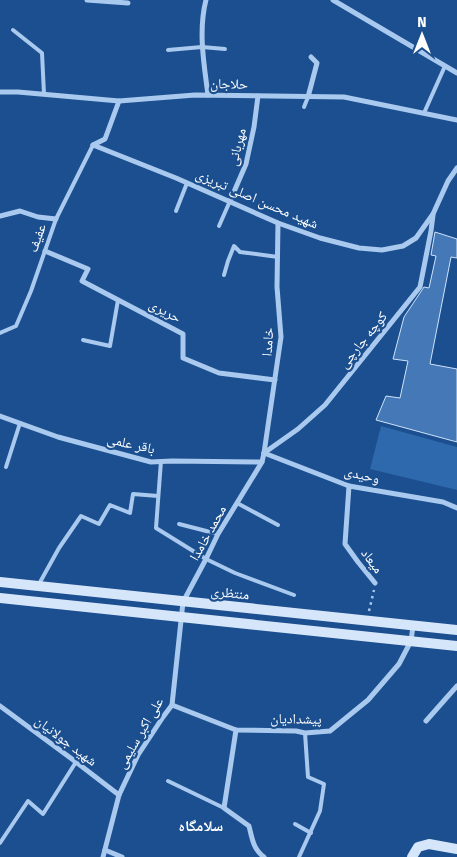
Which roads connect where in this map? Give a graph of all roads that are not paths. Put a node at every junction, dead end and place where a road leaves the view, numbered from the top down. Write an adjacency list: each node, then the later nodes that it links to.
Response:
1 (87, 0): 4 (street)
2 (206, 0): 6 (street)
3 (333, 0): 10 (street)
4 (128, 3)
5 (13, 30): 13 (lane)
6 (202, 47): 7 (lane); 8 (lane); 14 (street)
7 (225, 49)
8 (168, 50)
9 (311, 58): 16 (street)
10 (446, 66): 11 (street); 19 (lane)
11 (457, 73)
12 (0, 92): 13 (street, حلاجان)
13 (44, 94): 17 (street, حلاجان)
14 (208, 95): 15 (street, حلاجان); 17 (street, حلاجان)
15 (258, 96): 16 (street, حلاجان); 24 (street, مهربانی)
16 (308, 97): 18 (lane); 19 (street, حلاجان)
17 (119, 102): 21 (street)
18 (304, 107)
19 (424, 114): 20 (street, حلاجان)
20 (457, 120)
21 (93, 145): 23 (street, شهید محسن اصلی تبریزی); 28 (lane, عفیف)
22 (457, 168): 26 (street)
23 (187, 183): 24 (street, شهید محسن اصلی تبریزی); 25 (lane)
24 (230, 202): 29 (street, شهید محسن اصلی تبریزی); 30 (lane)
25 (176, 210)
26 (433, 214): 29 (street, شهید محسن اصلی تبریزی); 40 (street, کوچه جارچی)
27 (0, 216): 28 (street)
28 (56, 219): 31 (lane, عفیف)
29 (278, 223): 32 (street, خامدا)
30 (220, 226)
31 (45, 251): 34 (street, حریری); 35 (lane, عفیف)
32 (278, 257): 33 (lane); 37 (street, خامدا)
33 (224, 275)
34 (118, 300): 36 (lane); 37 (street, حریری)
35 (0, 333)
36 (83, 340)
37 (275, 380): 40 (street, خامدا)
38 (0, 416): 39 (street, باقر علمی)
39 (20, 423): 41 (street, باقر علمی); 43 (lane)
40 (264, 453): 42 (street, خامدا); 44 (street, وحیدی)
41 (161, 462): 42 (street, باقر علمی); 45 (lane)
42 (262, 462): 46 (street, محمد خامدا)
43 (6, 467)
44 (349, 486): 47 (street, وحیدی); 53 (street, میعاد)
45 (158, 496): 51 (lane); 54 (lane)
46 (237, 503): 49 (lane); 50 (street, محمد خامدا)
47 (457, 508)
48 (179, 524): 50 (lane)
49 (278, 525)
50 (218, 534): 51 (street, محمد خامدا)
51 (206, 558): 55 (lane); 57 (street, محمد خامدا)
52 (0, 582): 54 (main road, منتظری)
53 (375, 584)
54 (38, 586): 57 (main road, منتظری)
55 (294, 595)
56 (0, 598): 58 (main road, منتظری)
57 (183, 602): 58 (street, محمد خامدا); 59 (main road, منتظری)
58 (181, 617): 61 (main road, منتظری); 64 (street, علی اکبر سلیمی)
59 (413, 626): 60 (main road, منتظری); 61 (street, پیشدادیان)
60 (457, 630)
61 (410, 641): 62 (main road, منتظری); 68 (street, پیشدادیان)
62 (457, 646)
63 (457, 686): 66 (street)
64 (172, 705): 67 (street, پیشدادیان); 71 (street, علی اکبر سلیمی)
65 (0, 706): 69 (street, شهید جولانیان)
66 (426, 721)
67 (236, 730): 68 (street, پیشدادیان); 72 (street)
68 (305, 733): 74 (lane)
69 (76, 762): 71 (street, شهید جولانیان); 75 (lane)
70 (168, 781): 72 (lane)
71 (119, 795): 77 (street, علی اکبر سلیمی)
72 (224, 808): 80 (street)
73 (295, 824): 74 (lane)
74 (311, 833): 81 (lane)
75 (0, 843)
76 (457, 848): 82 (main road)
77 (105, 850): 78 (street, علی اکبر سلیمی); 79 (street)
78 (103, 857)
79 (122, 857)
80 (264, 857)
81 (299, 857)
82 (412, 857)

